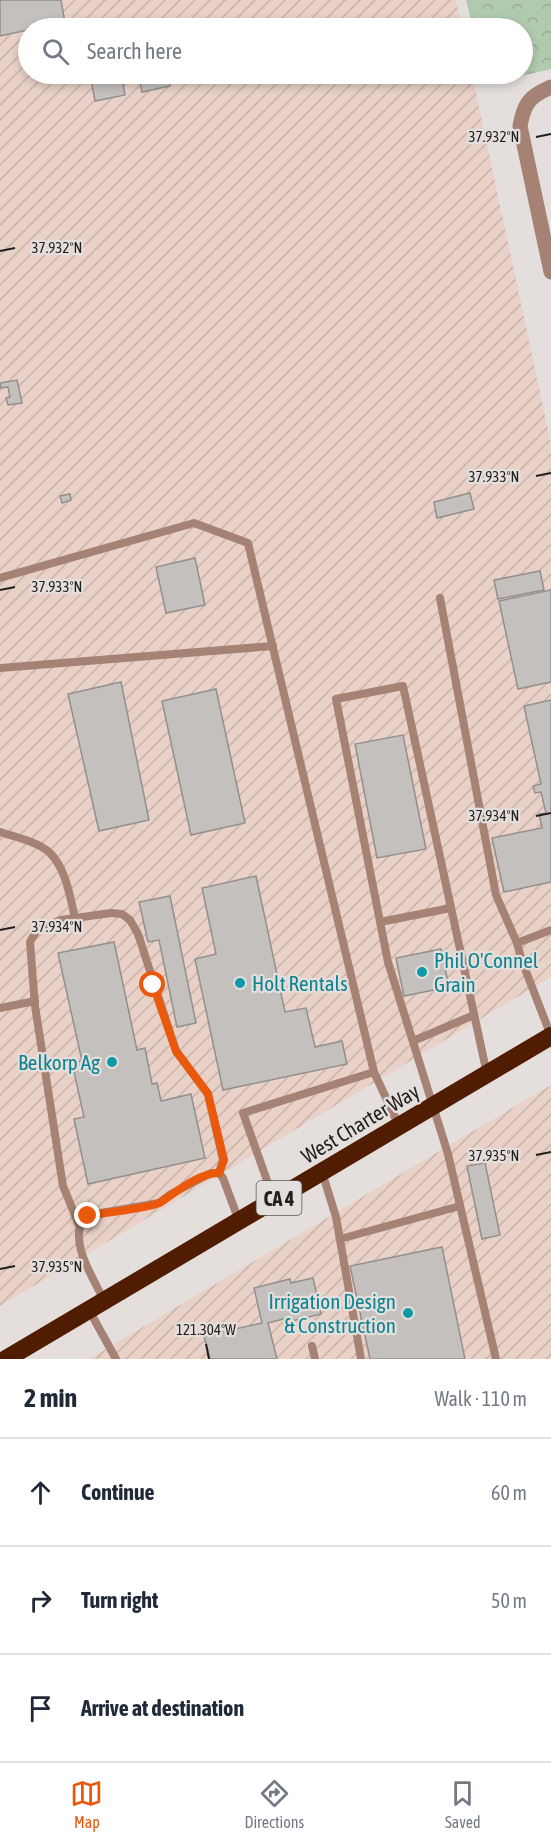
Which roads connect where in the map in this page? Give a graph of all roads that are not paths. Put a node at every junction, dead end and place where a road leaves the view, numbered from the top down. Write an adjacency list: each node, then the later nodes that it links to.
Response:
1 (551, 87): 2 (street)
2 (551, 272)
3 (0, 578): 5 (lane)
4 (440, 598): 12 (lane)
5 (273, 646): 6 (lane); 18 (lane)
6 (0, 668)
7 (0, 832): 9 (lane)
8 (451, 908): 10 (lane); 10 (lane); 15 (lane)
9 (75, 918): 13 (lane); 23 (lane)
10 (380, 922): 17 (lane)
11 (551, 930): 12 (lane)
12 (517, 943): 16 (lane)
13 (34, 1001): 14 (lane); 27 (lane)
14 (0, 1008)
15 (474, 1015): 17 (lane); 19 (lane)
16 (551, 1036): 19 (highway, West Charter Way / CA 4)
17 (413, 1041): 20 (lane)
18 (374, 1072): 21 (lane); 24 (lane)
19 (487, 1075): 20 (highway, West Charter Way / CA 4)
20 (434, 1106): 21 (highway, West Charter Way / CA 4); 25 (lane)
21 (399, 1127): 22 (highway, West Charter Way / CA 4)
22 (322, 1172): 24 (highway, West Charter Way / CA 4); 28 (lane)
23 (219, 1173): 26 (lane); 27 (lane)
24 (274, 1201): 26 (highway, West Charter Way / CA 4)
25 (460, 1206): 28 (lane); 35 (lane)
26 (240, 1221): 29 (highway, West Charter Way / CA 4)
27 (80, 1225): 29 (lane)
28 (340, 1239): 34 (lane)
29 (97, 1306): 31 (highway, West Charter Way / CA 4); 32 (lane)
30 (312, 1346): 33 (lane)
31 (6, 1359)
32 (116, 1359)
33 (315, 1359)
34 (361, 1359)
35 (496, 1359)

